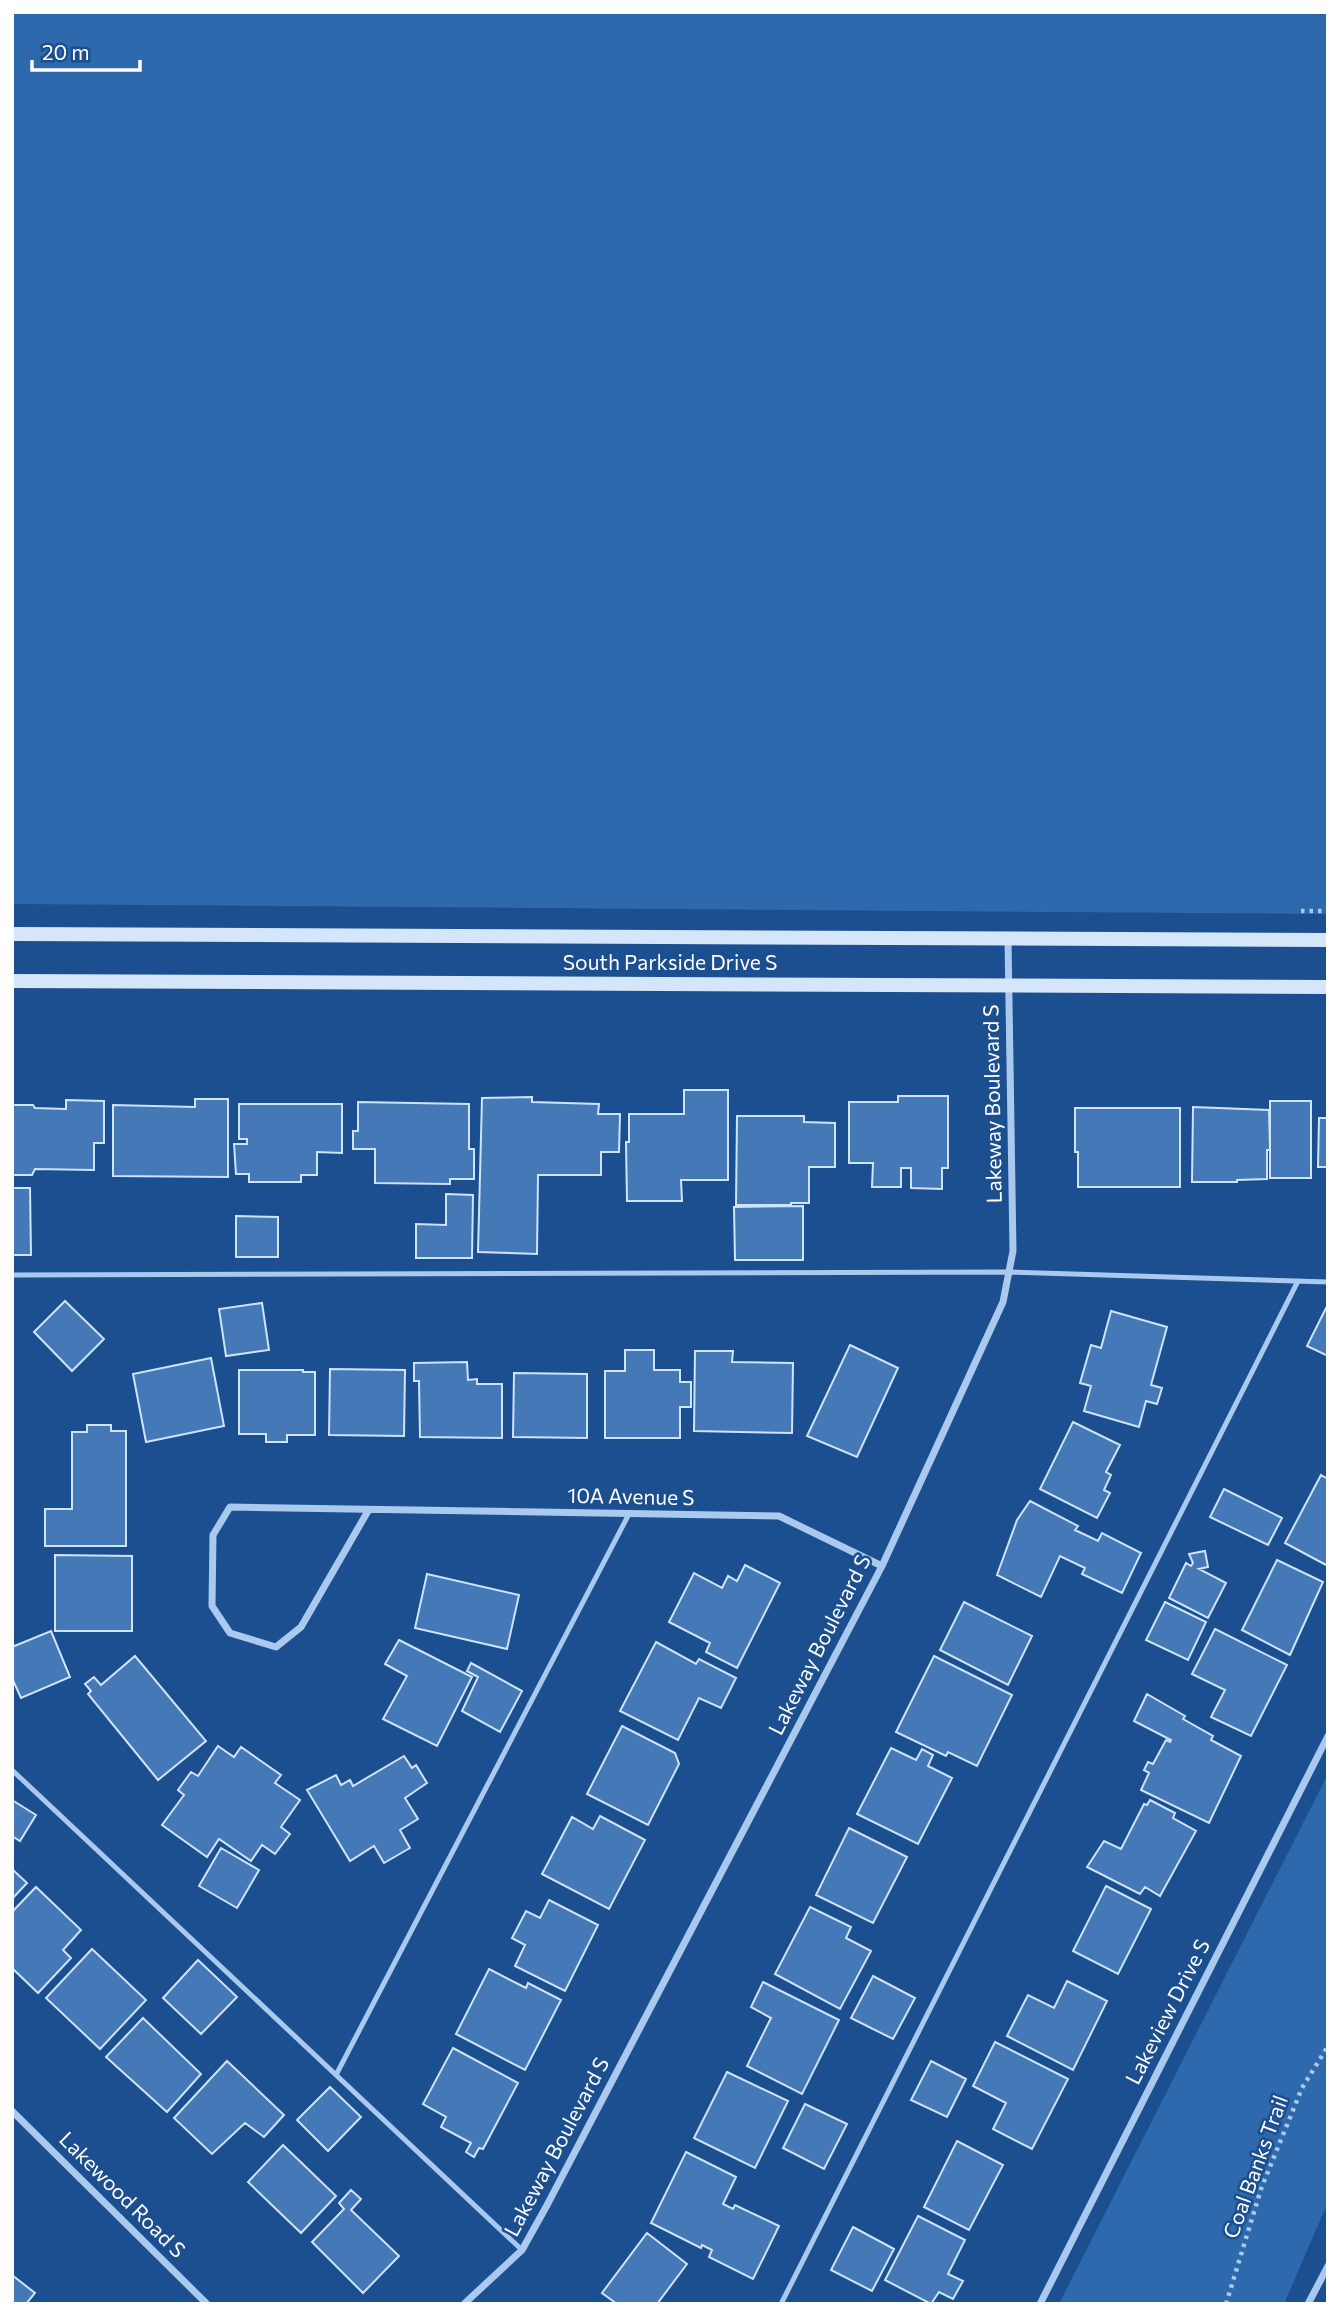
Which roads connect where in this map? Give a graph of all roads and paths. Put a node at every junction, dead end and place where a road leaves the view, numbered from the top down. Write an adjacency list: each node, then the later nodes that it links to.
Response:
1 (12, 934): 2 (main road, South Parkside Drive S)
2 (1007, 939): 3 (main road, South Parkside Drive S); 5 (street, Lakeway Boulevard S)
3 (1328, 940)
4 (12, 981): 5 (main road, South Parkside Drive S)
5 (1009, 985): 6 (main road, South Parkside Drive S); 7 (street, Lakeway Boulevard S)
6 (1328, 987)
7 (1009, 1272): 8 (lane); 9 (lane); 13 (street, Lakeway Boulevard S)
8 (12, 1275)
9 (1298, 1281): 10 (lane); 23 (lane)
10 (1328, 1282)
11 (368, 1511): 11 (street, 10A Avenue S); 12 (street, 10A Avenue S)
12 (629, 1514): 13 (street, 10A Avenue S); 17 (lane)
13 (882, 1566): 19 (street, Lakeway Boulevard S)
14 (1328, 1736): 24 (street, Lakeview Drive S)
15 (12, 1770): 17 (lane)
16 (1328, 2046): 25 (path, Coal Banks Trail)
17 (336, 2075): 19 (lane)
18 (12, 2111): 21 (street, Lakewood Road S)
19 (522, 2250): 22 (street, Lakeway Boulevard S)
20 (1328, 2266): 26 (street)
21 (207, 2304)
22 (464, 2304)
23 (781, 2304)
24 (1040, 2304)
25 (1226, 2304)
26 (1308, 2304)

